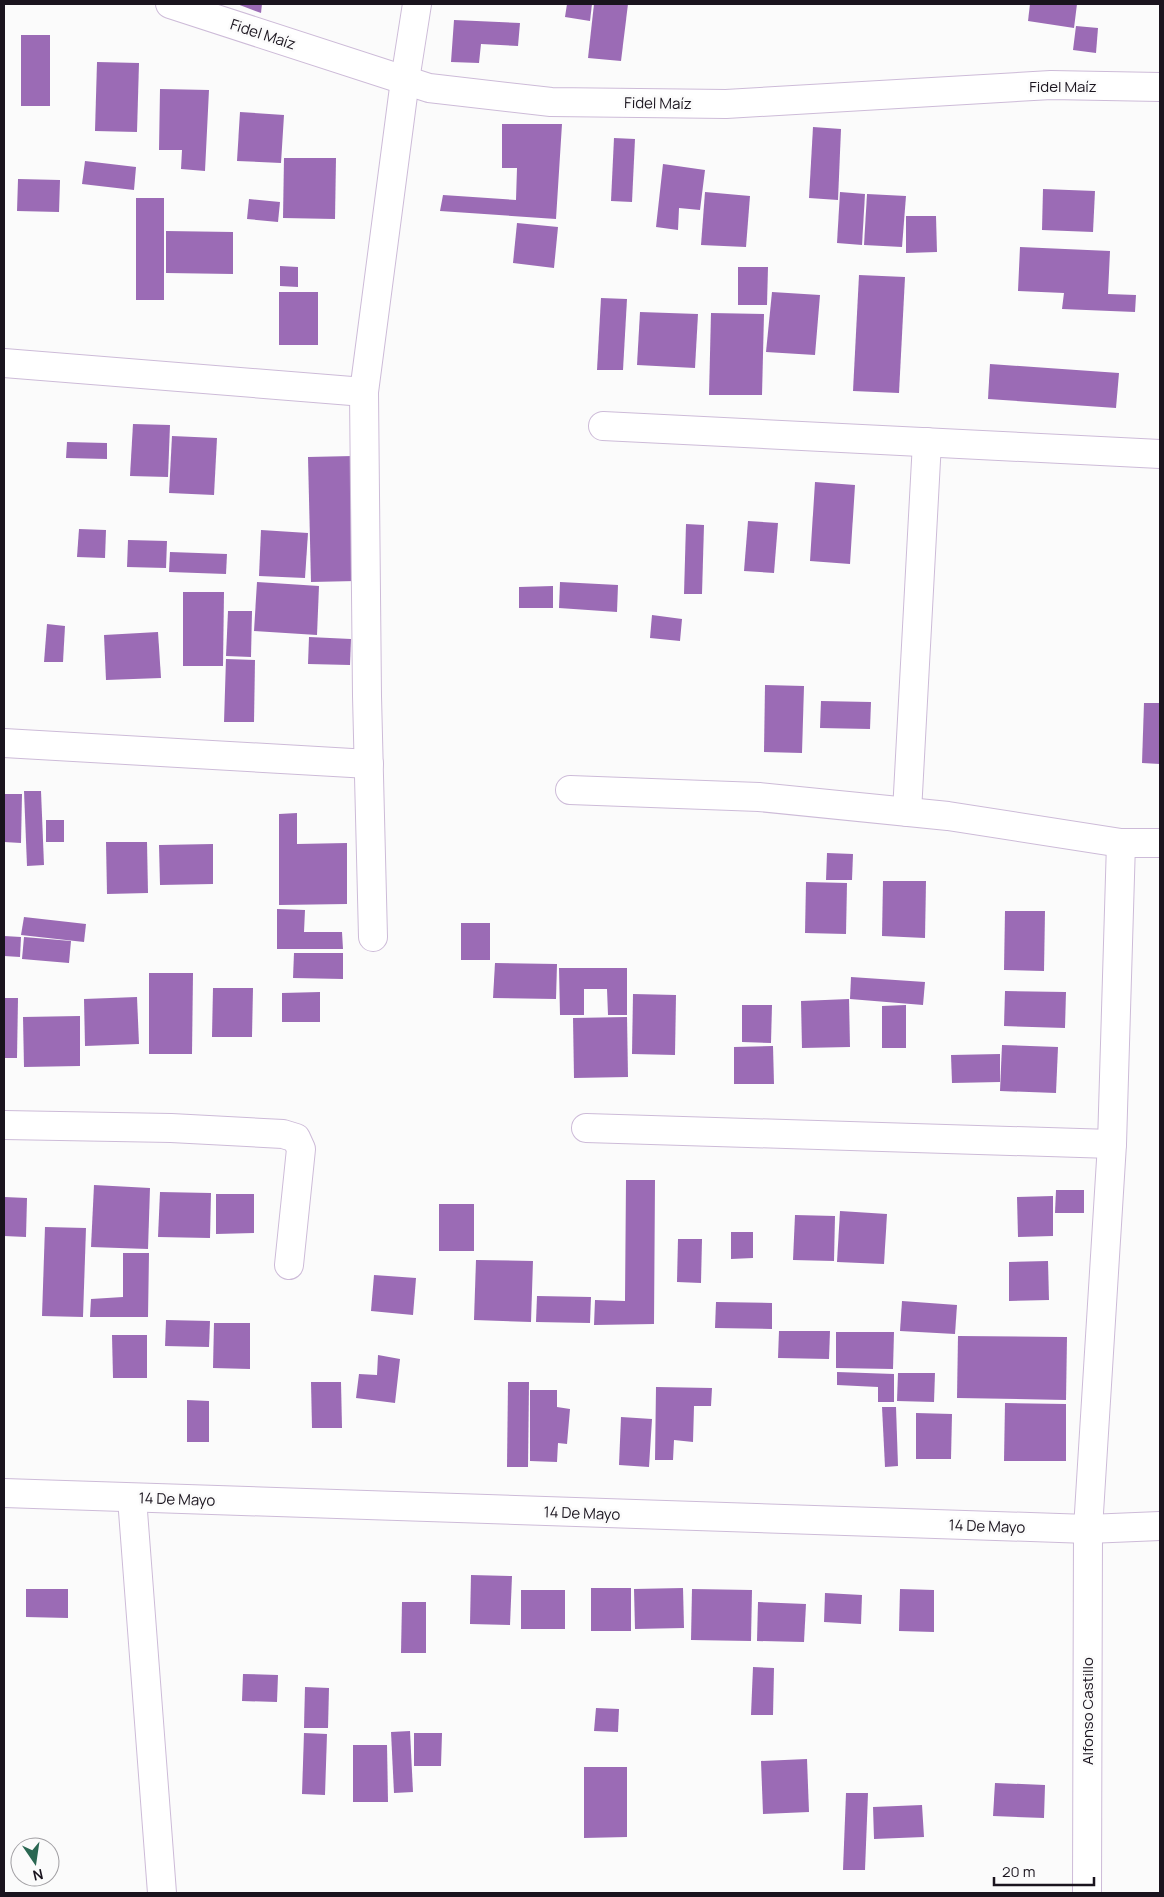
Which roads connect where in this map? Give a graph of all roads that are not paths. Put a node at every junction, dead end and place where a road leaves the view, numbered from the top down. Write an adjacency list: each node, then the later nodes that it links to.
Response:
1 (170, 4): 3 (street, Fidel Maíz)
2 (417, 4): 3 (street)
3 (405, 80): 4 (street, Fidel Maíz); 6 (street)
4 (1160, 87)
5 (4, 363): 6 (street)
6 (364, 392): 11 (street)
7 (604, 426): 8 (street)
8 (927, 442): 9 (street); 13 (street)
9 (1160, 454)
10 (4, 742): 11 (street)
11 (369, 764): 16 (street)
12 (570, 790): 13 (street)
13 (907, 812): 14 (street)
14 (1121, 843): 15 (street); 19 (street, Alfonso Castillo)
15 (1160, 844)
16 (373, 937)
17 (4, 1125): 20 (street)
18 (586, 1128): 19 (street)
19 (1112, 1144): 24 (street, Alfonso Castillo)
20 (289, 1266)
21 (4, 1493): 22 (street, 14 De Mayo)
22 (132, 1498): 24 (street, 14 De Mayo); 25 (street)
23 (1160, 1526): 24 (street, 14 De Mayo)
24 (1088, 1529): 26 (street, Alfonso Castillo)
25 (162, 1893)
26 (1087, 1893)

